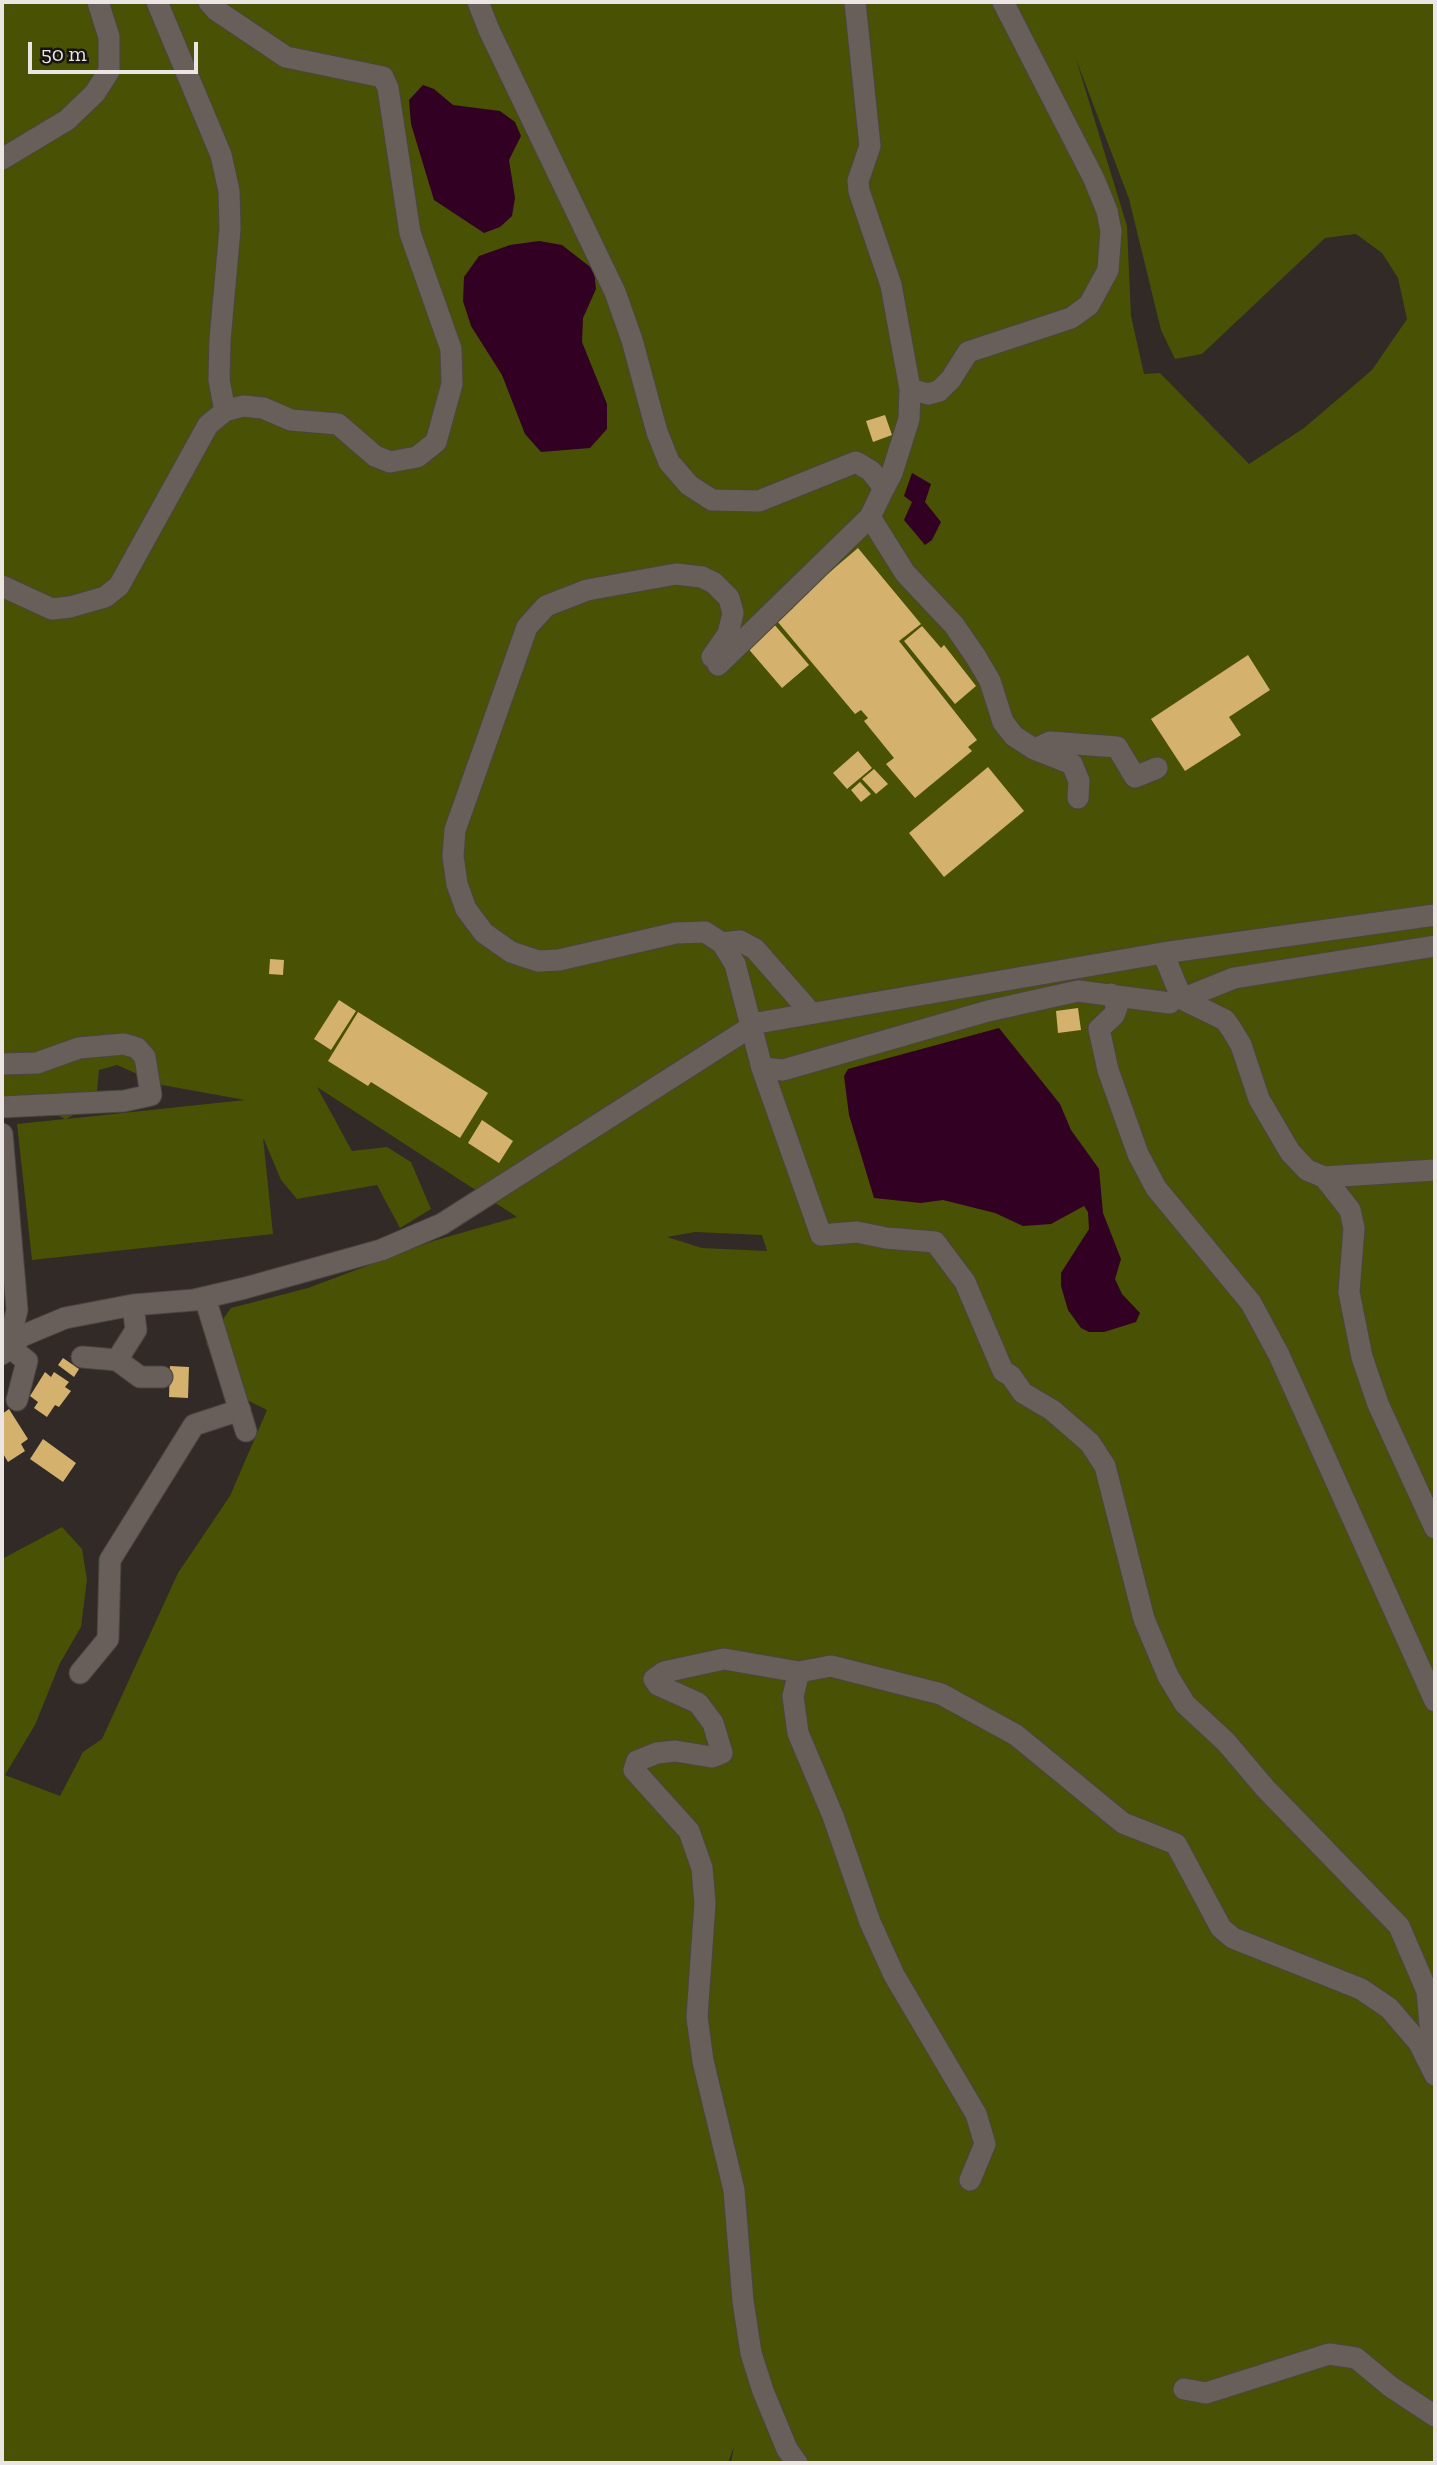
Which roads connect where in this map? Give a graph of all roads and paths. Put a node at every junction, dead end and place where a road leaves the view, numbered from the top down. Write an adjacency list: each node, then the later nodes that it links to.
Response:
1 (98, 2): 7 (street)
2 (157, 2): 9 (street)
3 (209, 2): 9 (street)
4 (478, 2): 10 (street)
5 (855, 2): 8 (street)
6 (1003, 2): 8 (street)
7 (2, 159)
8 (910, 389): 10 (street)
9 (225, 411): 12 (street)
10 (884, 488): 11 (street)
11 (870, 517): 13 (street); 17 (street)
12 (2, 586)
13 (1034, 749): 14 (street); 15 (street)
14 (1157, 768)
15 (1078, 798)
16 (1435, 915): 19 (street)
17 (722, 943): 22 (street); 23 (street)
18 (1435, 946): 21 (street)
19 (1163, 953): 21 (street); 22 (street)
20 (1111, 994): 21 (street); 25 (street); 40 (street)
21 (1176, 1001): 29 (street)
22 (811, 1013): 23 (street)
23 (748, 1027): 25 (street); 30 (street)
24 (2, 1064): 26 (street)
25 (762, 1068): 41 (street)
26 (2, 1107)
27 (2, 1134): 32 (street)
28 (1435, 1170): 29 (street)
29 (1324, 1177): 37 (street)
30 (205, 1298): 31 (street); 39 (street)
31 (133, 1306): 32 (street); 34 (street)
32 (5, 1350): 36 (street)
33 (82, 1357): 34 (street)
34 (117, 1360): 35 (street)
35 (162, 1377)
36 (17, 1400)
37 (1435, 1528)
38 (799, 1672): 41 (street); 42 (street); 45 (street)
39 (80, 1673)
40 (1435, 1701)
41 (1432, 2068)
42 (970, 2180)
43 (1184, 2389): 44 (street)
44 (1435, 2416)
45 (797, 2463)

